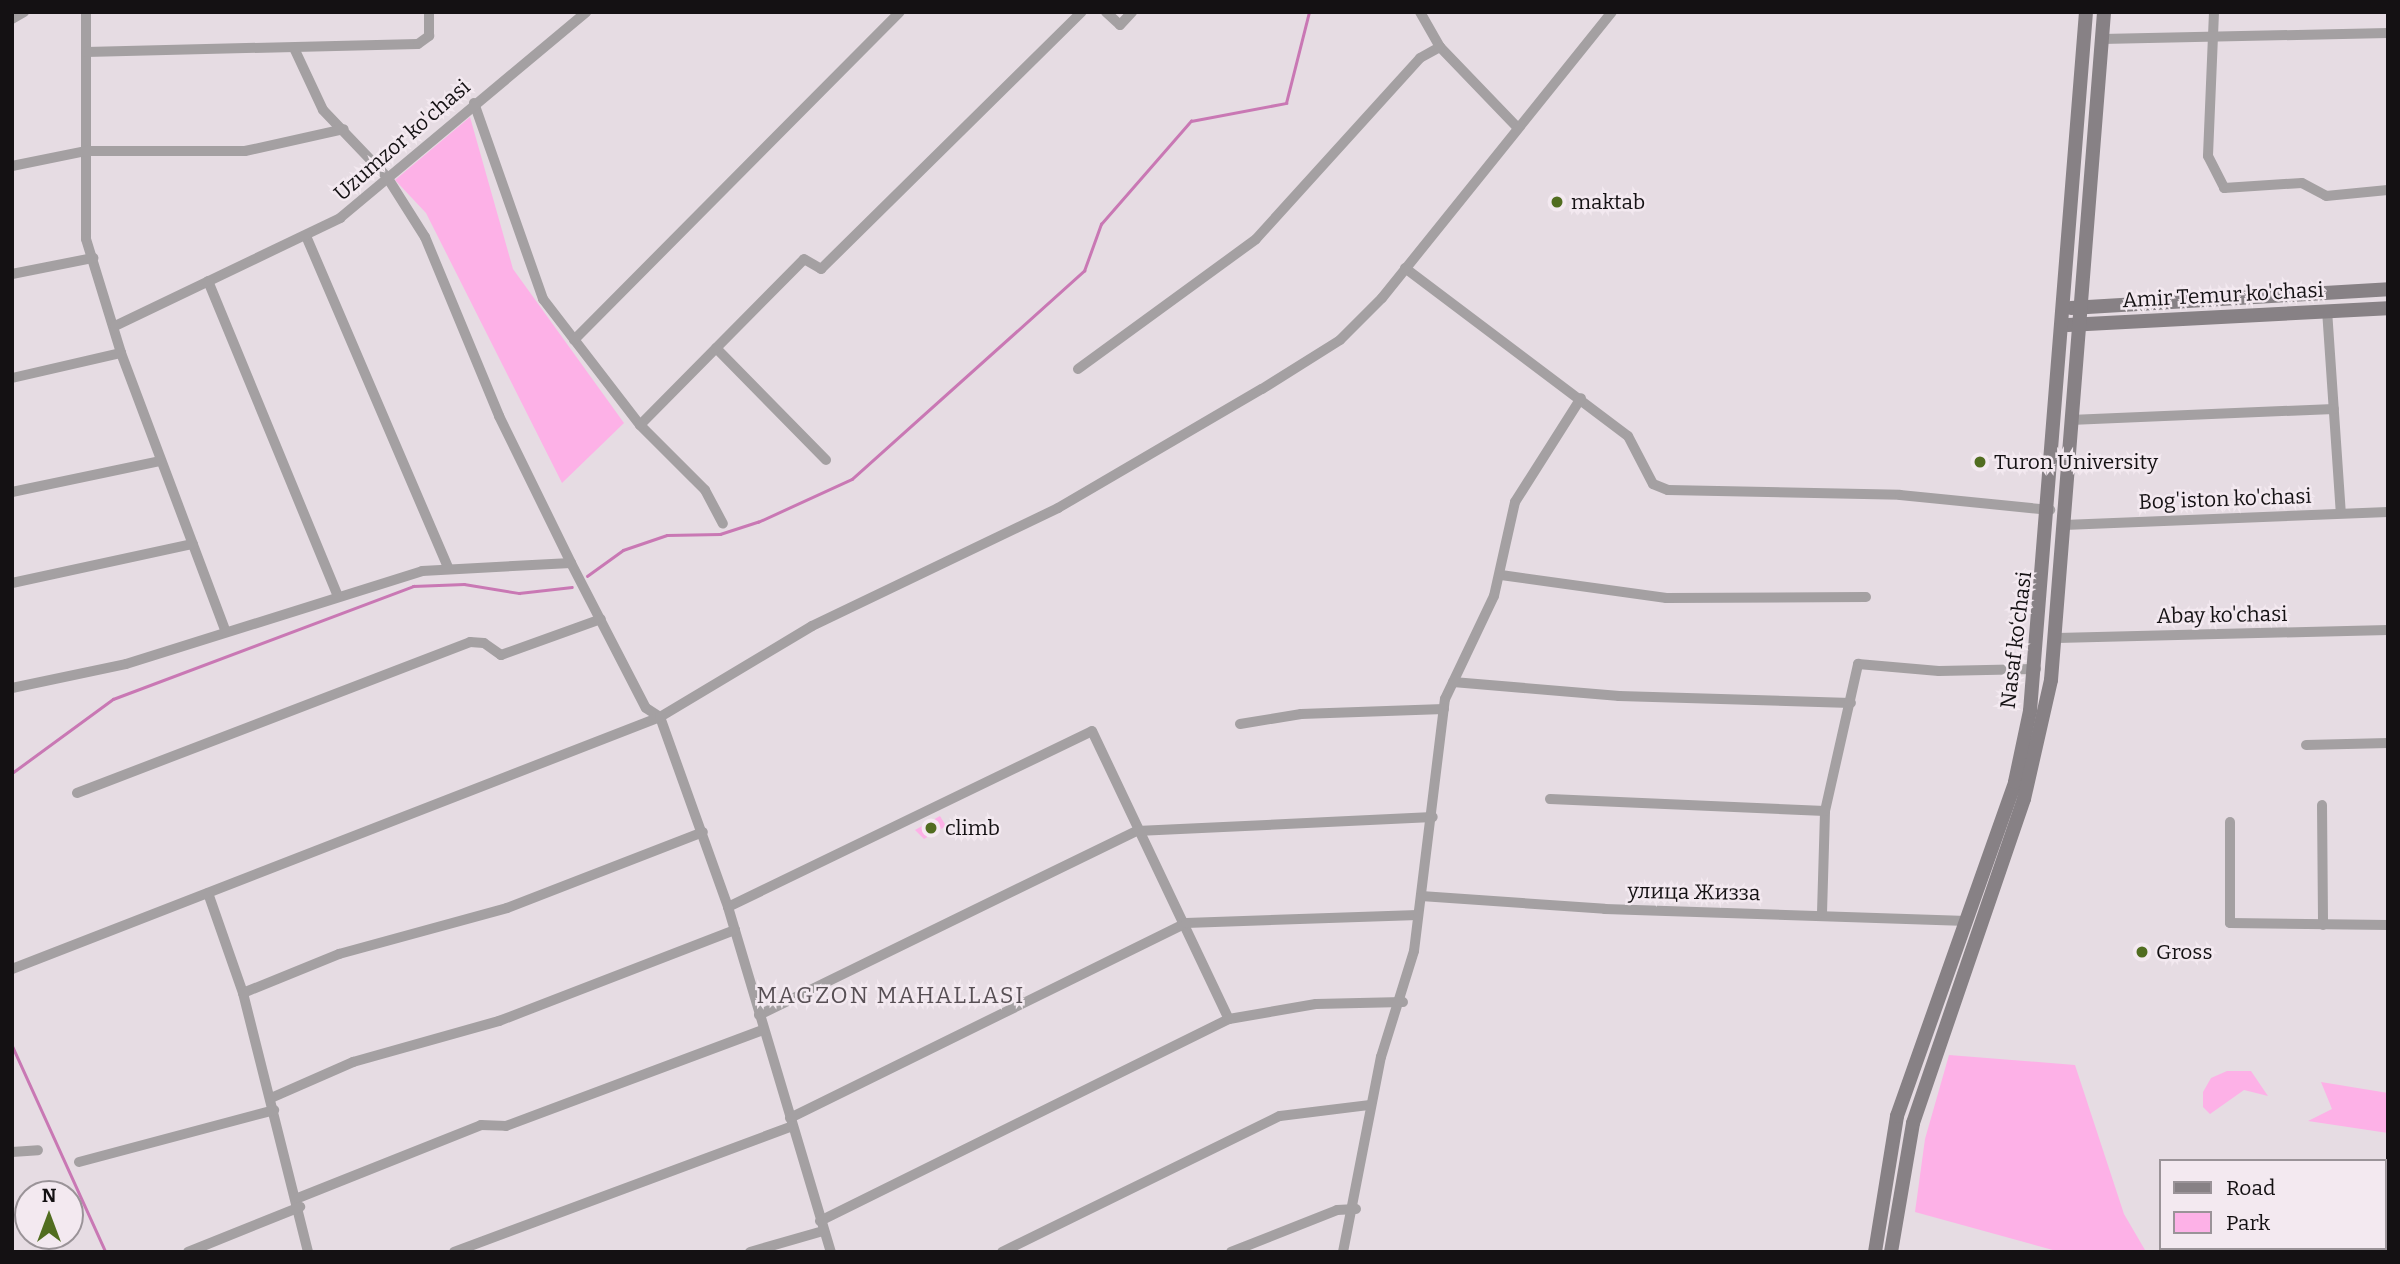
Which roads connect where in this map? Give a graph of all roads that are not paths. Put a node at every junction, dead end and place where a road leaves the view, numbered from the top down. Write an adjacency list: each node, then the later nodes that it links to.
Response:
1 (24, 12): 14 (street)
2 (86, 12): 20 (street)
3 (429, 12): 19 (street)
4 (586, 12): 21 (street, Uzumzor ko'chasi)
5 (900, 12): 41 (street)
6 (1082, 12): 42 (street)
7 (1106, 12): 8 (street)
8 (1132, 12)
9 (1420, 12): 18 (street)
10 (1612, 12): 22 (street)
11 (2086, 12): 34 (main road, Nasaf ko‘chasi)
12 (2104, 12): 17 (main road, Nasaf ko‘chasi)
13 (2214, 12): 16 (street)
14 (12, 19)
15 (2388, 33): 16 (street)
16 (2211, 38): 17 (street); 27 (street)
17 (2102, 39): 35 (main road, Nasaf ko‘chasi)
18 (1440, 47): 22 (street); 44 (street)
19 (294, 48): 20 (street); 23 (street)
20 (86, 51): 24 (street)
21 (474, 103): 26 (street, Uzumzor ko'chasi); 41 (street)
22 (1518, 128): 30 (street)
23 (344, 129): 24 (street); 26 (street)
24 (86, 151): 25 (street); 29 (street)
25 (12, 166)
26 (387, 177): 28 (street, Uzumzor ko'chasi); 59 (street)
27 (2388, 190)
28 (306, 236): 32 (street, Uzumzor ko'chasi); 60 (street)
29 (93, 258): 31 (street); 40 (street)
30 (1405, 268): 46 (street); 74 (street)
31 (12, 274)
32 (208, 281): 40 (street, Uzumzor ko'chasi); 63 (street)
33 (2388, 289): 35 (main road, Amir Temur ko'chasi)
34 (2062, 308): 35 (main road, Amir Temur ko'chasi); 38 (main road, Nasaf ko‘chasi)
35 (2078, 308): 39 (main road, Nasaf ko‘chasi)
36 (2388, 308): 37 (main road, Amir Temur ko'chasi)
37 (2327, 310): 39 (main road, Amir Temur ko'chasi); 47 (street)
38 (2060, 325): 39 (main road, Amir Temur ko'chasi); 53 (main road, Nasaf ko‘chasi)
39 (2077, 325): 48 (main road, Nasaf ko‘chasi)
40 (115, 326): 43 (street)
41 (574, 340): 49 (street)
42 (716, 348): 49 (street); 50 (street)
43 (121, 353): 45 (street); 51 (street)
44 (1078, 369)
45 (12, 378)
46 (1581, 398): 53 (street); 61 (street)
47 (2334, 409): 48 (street); 55 (street)
48 (2070, 420): 57 (main road, Nasaf ko‘chasi)
49 (640, 425): 56 (street)
50 (826, 460)
51 (161, 461): 52 (street); 58 (street)
52 (12, 492)
53 (2050, 510): 69 (main road, Nasaf ko‘chasi)
54 (2388, 512): 55 (street, Bog'iston ko'chasi)
55 (2341, 513): 57 (street, Bog'iston ko'chasi)
56 (723, 524)
57 (2064, 525): 68 (main road, Nasaf ko‘chasi)
58 (193, 544): 62 (street); 67 (street)
59 (571, 563): 60 (street); 65 (street)
60 (448, 568): 63 (street)
61 (1501, 575): 64 (street); 70 (street)
62 (12, 583)
63 (338, 596): 67 (street)
64 (1866, 597)
65 (601, 620): 74 (street); 78 (street)
66 (2388, 630): 68 (street, Abay ko'chasi)
67 (226, 632): 71 (street)
68 (2057, 638): 121 (main road, Nasaf ko‘chasi)
69 (2036, 669): 72 (street); 91 (main road, Nasaf ko‘chasi)
70 (1453, 682): 72 (street); 73 (street)
71 (12, 688)
72 (1851, 704): 81 (street)
73 (1444, 709): 75 (street); 82 (street)
74 (660, 717): 85 (street); 86 (street)
75 (1240, 724)
76 (2388, 743): 77 (street)
77 (2306, 745)
78 (77, 793)
79 (1550, 799): 81 (street)
80 (2322, 805): 93 (street)
81 (1825, 811): 89 (street)
82 (1433, 817): 84 (street); 87 (street)
83 (2231, 822): 93 (street)
84 (1137, 831): 88 (street); 92 (street); 99 (street)
85 (703, 832): 88 (street); 97 (street)
86 (208, 893): 96 (street); 97 (street)
87 (1421, 896): 89 (street, улица Жизза); 90 (street)
88 (728, 907): 95 (street)
89 (1822, 913): 91 (street, улица Жизза)
90 (1418, 915): 92 (street); 98 (street)
91 (1967, 922): 120 (main road, Nasaf ko‘chasi)
92 (1186, 923): 100 (street); 105 (street)
93 (2323, 925): 94 (street)
94 (2388, 925)
95 (735, 930): 99 (street); 102 (street)
96 (12, 969)
97 (243, 993): 102 (street)
98 (1403, 1002): 100 (street); 103 (street)
99 (759, 1016): 101 (street)
100 (1229, 1019): 111 (street)
101 (763, 1030): 105 (street); 109 (street)
102 (271, 1098): 104 (street)
103 (1370, 1105): 110 (street); 117 (street)
104 (274, 1110): 108 (street); 109 (street)
105 (791, 1122): 111 (street); 114 (street)
106 (38, 1150): 107 (street)
107 (12, 1152)
108 (79, 1162)
109 (299, 1203): 112 (street); 113 (street)
110 (1356, 1209): 118 (street); 119 (street)
111 (822, 1226): 115 (street); 116 (street)
112 (188, 1252)
113 (308, 1252)
114 (454, 1252)
115 (750, 1252)
116 (831, 1252)
117 (1002, 1252)
118 (1231, 1252)
119 (1343, 1252)
120 (1875, 1252)
121 (1891, 1252)

